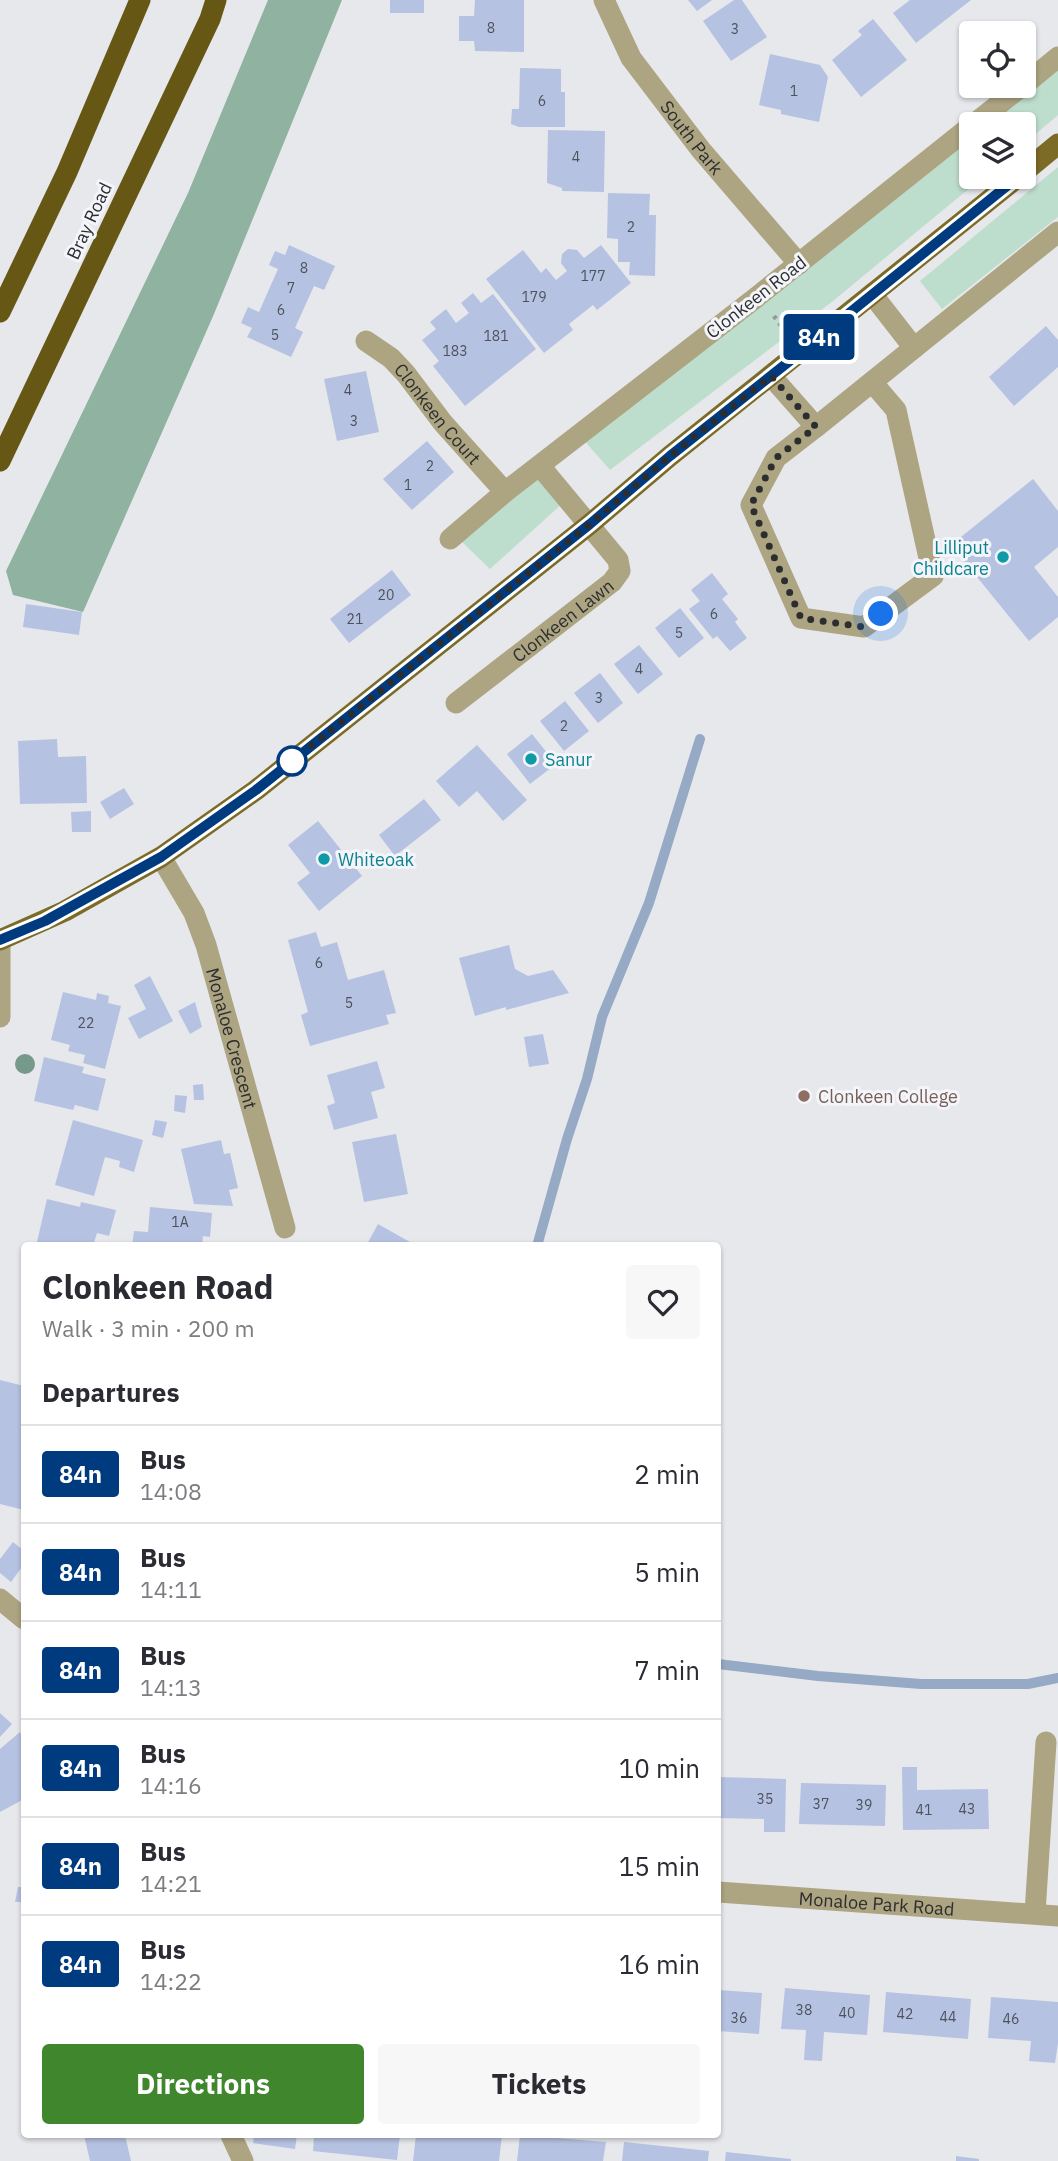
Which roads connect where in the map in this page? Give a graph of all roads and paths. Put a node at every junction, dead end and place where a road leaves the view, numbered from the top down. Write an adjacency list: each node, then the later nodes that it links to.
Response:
1 (140, 0): 16 (highway)
2 (216, 0): 23 (highway, Bray Road)
3 (604, 0): 13 (street, South Park)
4 (1058, 57): 5 (street, Clonkeen Road)
5 (1036, 75)
6 (1007, 98): 7 (street, Clonkeen Road)
7 (989, 112)
8 (959, 136): 13 (street, Clonkeen Road)
9 (1058, 144): 10 (main road)
10 (1036, 162)
11 (1003, 189): 14 (main road)
12 (1058, 232): 18 (street)
13 (799, 264): 15 (street, Clonkeen Road)
14 (872, 294): 18 (street); 19 (main road)
15 (758, 296): 19 (path); 24 (street, Clonkeen Road)
16 (0, 312)
17 (366, 341): 25 (street, Clonkeen Court)
18 (914, 348): 21 (street)
19 (801, 352): 20 (main road)
20 (771, 376): 22 (street); 26 (main road)
21 (872, 382): 22 (street); 22 (street)
22 (816, 427)
23 (0, 461)
24 (540, 466): 25 (street); 26 (street)
25 (505, 492): 27 (street)
26 (590, 524): 28 (street, Clonkeen Lawn); 29 (main road)
27 (450, 539)
28 (456, 702)
29 (161, 857): 30 (main road); 32 (street, Monaloe Crescent)
30 (0, 940): 31 (street)
31 (0, 1017)
32 (285, 1228)
33 (0, 1599): 34 (street)
34 (21, 1616)
35 (1046, 1742): 37 (street)
36 (721, 1892): 37 (street, Monaloe Park Road)
37 (1035, 1913): 38 (street, Monaloe Park Road)
38 (1058, 1916)
39 (232, 2138): 40 (street)
40 (243, 2161)

